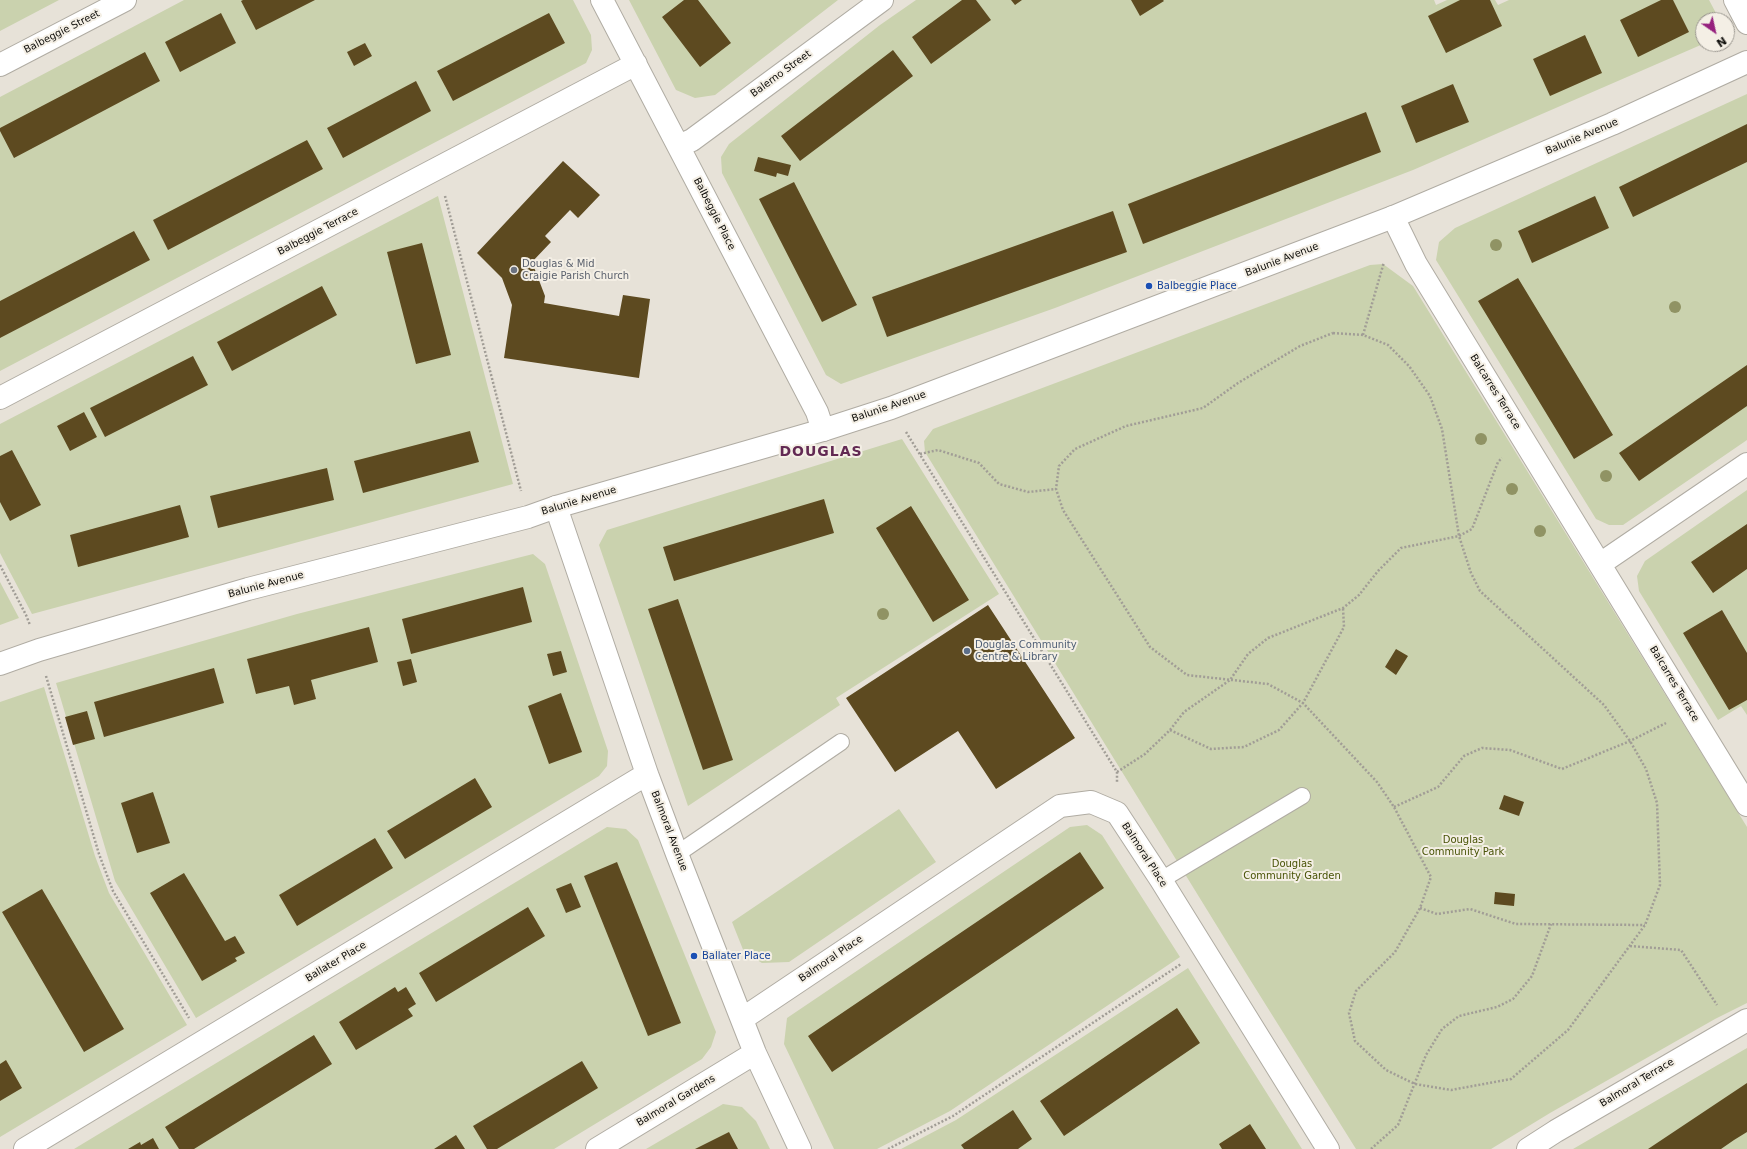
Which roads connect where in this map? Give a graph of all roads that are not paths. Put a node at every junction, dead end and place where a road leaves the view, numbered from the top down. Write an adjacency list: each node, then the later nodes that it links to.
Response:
1 (125, 0): 8 (street, Balbeggie Street)
2 (602, 0): 7 (street, Balbeggie Place)
3 (882, 0): 9 (street, Balerno Street)
4 (1735, 0): 5 (street)
5 (1747, 23)
6 (1747, 62): 10 (street, Balunie Avenue)
7 (636, 64): 9 (street, Balbeggie Place); 11 (street, Balbeggie Terrace)
8 (0, 65)
9 (679, 146): 12 (street, Balbeggie Place)
10 (1393, 218): 12 (street, Balunie Avenue); 15 (street, Balcarres Terrace)
11 (0, 398)
12 (823, 430): 14 (street, Balunie Avenue)
13 (1747, 464): 15 (street)
14 (556, 506): 16 (street, Balunie Avenue); 18 (street, Balmoral Avenue)
15 (1600, 564): 20 (street, Balcarres Terrace)
16 (0, 664)
17 (841, 742): 21 (lane)
18 (647, 774): 21 (street, Balmoral Avenue); 26 (street, Ballater Place)
19 (1302, 796): 22 (lane)
20 (1747, 805)
21 (677, 854): 23 (street, Balmoral Avenue)
22 (1161, 880): 23 (street, Balmoral Place); 29 (street, Balmoral Place)
23 (742, 1019): 25 (street, Balmoral Avenue)
24 (1747, 1020): 30 (street, Balmoral Terrace)
25 (755, 1053): 27 (street, Balmoral Gardens); 28 (street, Balmoral Avenue)
26 (25, 1149)
27 (596, 1149)
28 (800, 1149)
29 (1328, 1149)
30 (1528, 1149)

